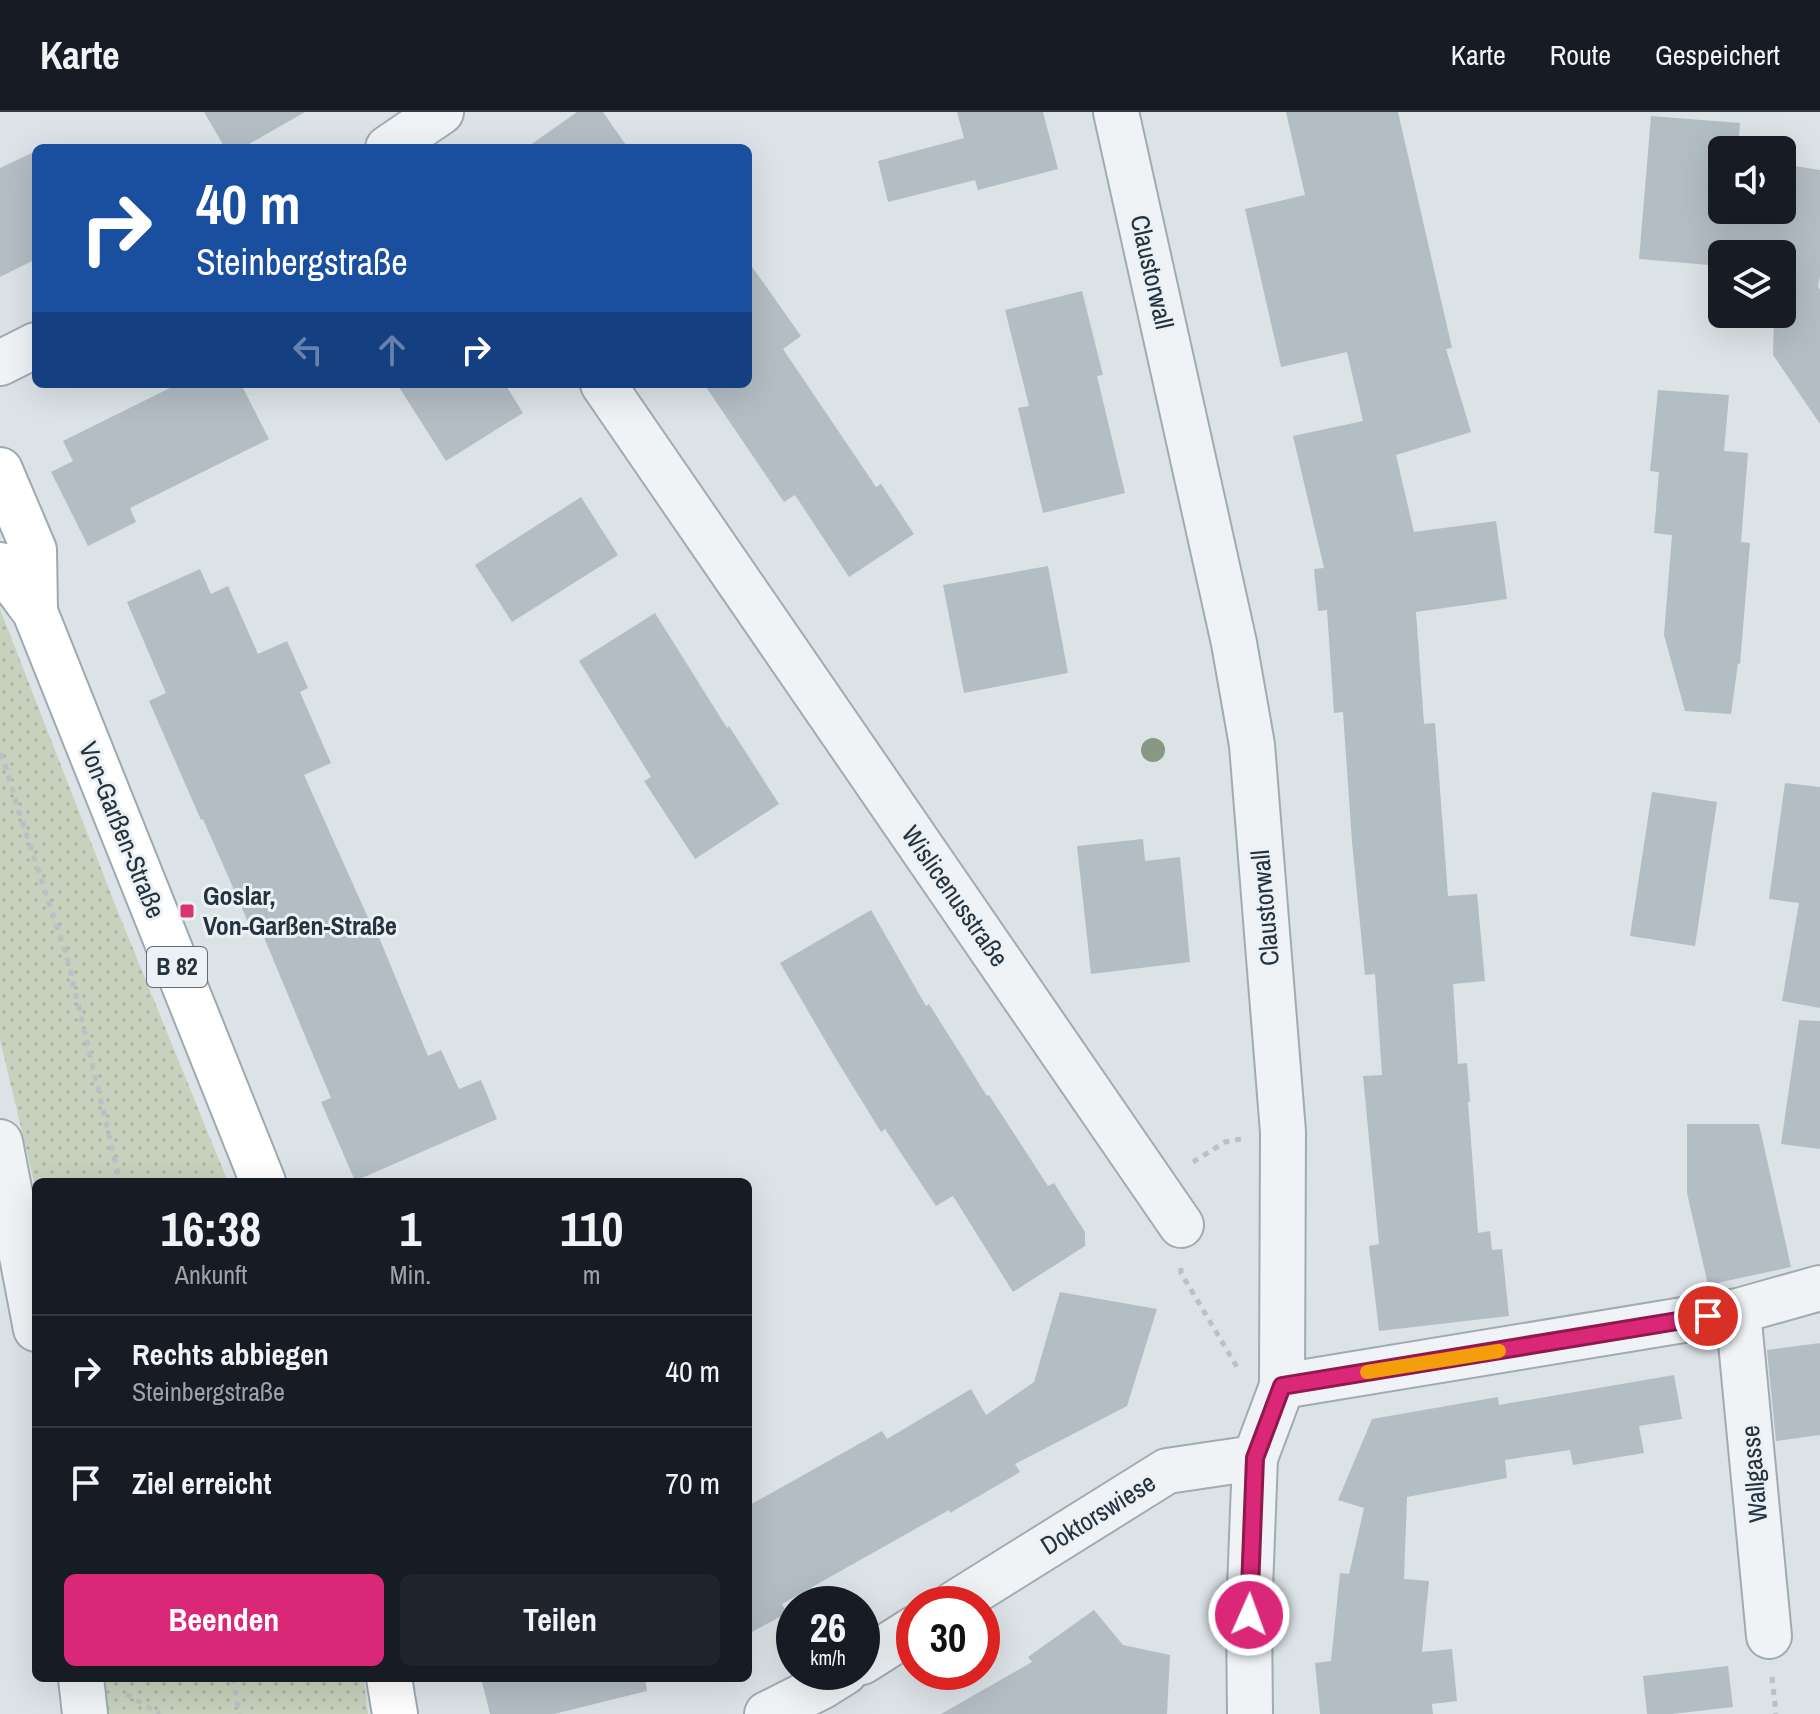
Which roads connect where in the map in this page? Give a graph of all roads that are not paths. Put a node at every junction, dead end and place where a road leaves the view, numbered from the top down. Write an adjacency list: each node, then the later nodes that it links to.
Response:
1 (1116, 112): 16 (street, Claustorwall)
2 (431, 124): 3 (street)
3 (395, 144)
4 (32, 347): 5 (street)
5 (0, 363)
6 (606, 388): 12 (street, Wislicenusstraße)
7 (0, 470): 9 (main road, Von-Garßen-Straße / B 82)
8 (0, 565): 9 (main road, Von-Garßen-Straße / B 82)
9 (35, 612): 11 (main road, Von-Garßen-Straße / B 82)
10 (0, 1142): 14 (street)
11 (261, 1178)
12 (1181, 1225)
13 (1820, 1287): 15 (street, Doktorswiese)
14 (32, 1308)
15 (1738, 1311): 16 (street, Doktorswiese); 18 (street, Wallgasse)
16 (1269, 1422): 17 (street, Doktorswiese); 25 (street, Claustorwall)
17 (983, 1586)
18 (1769, 1636)
19 (81, 1682): 22 (street)
20 (390, 1682): 23 (main road)
21 (815, 1690): 24 (street)
22 (85, 1714)
23 (395, 1714)
24 (767, 1714)
25 (1250, 1714)

